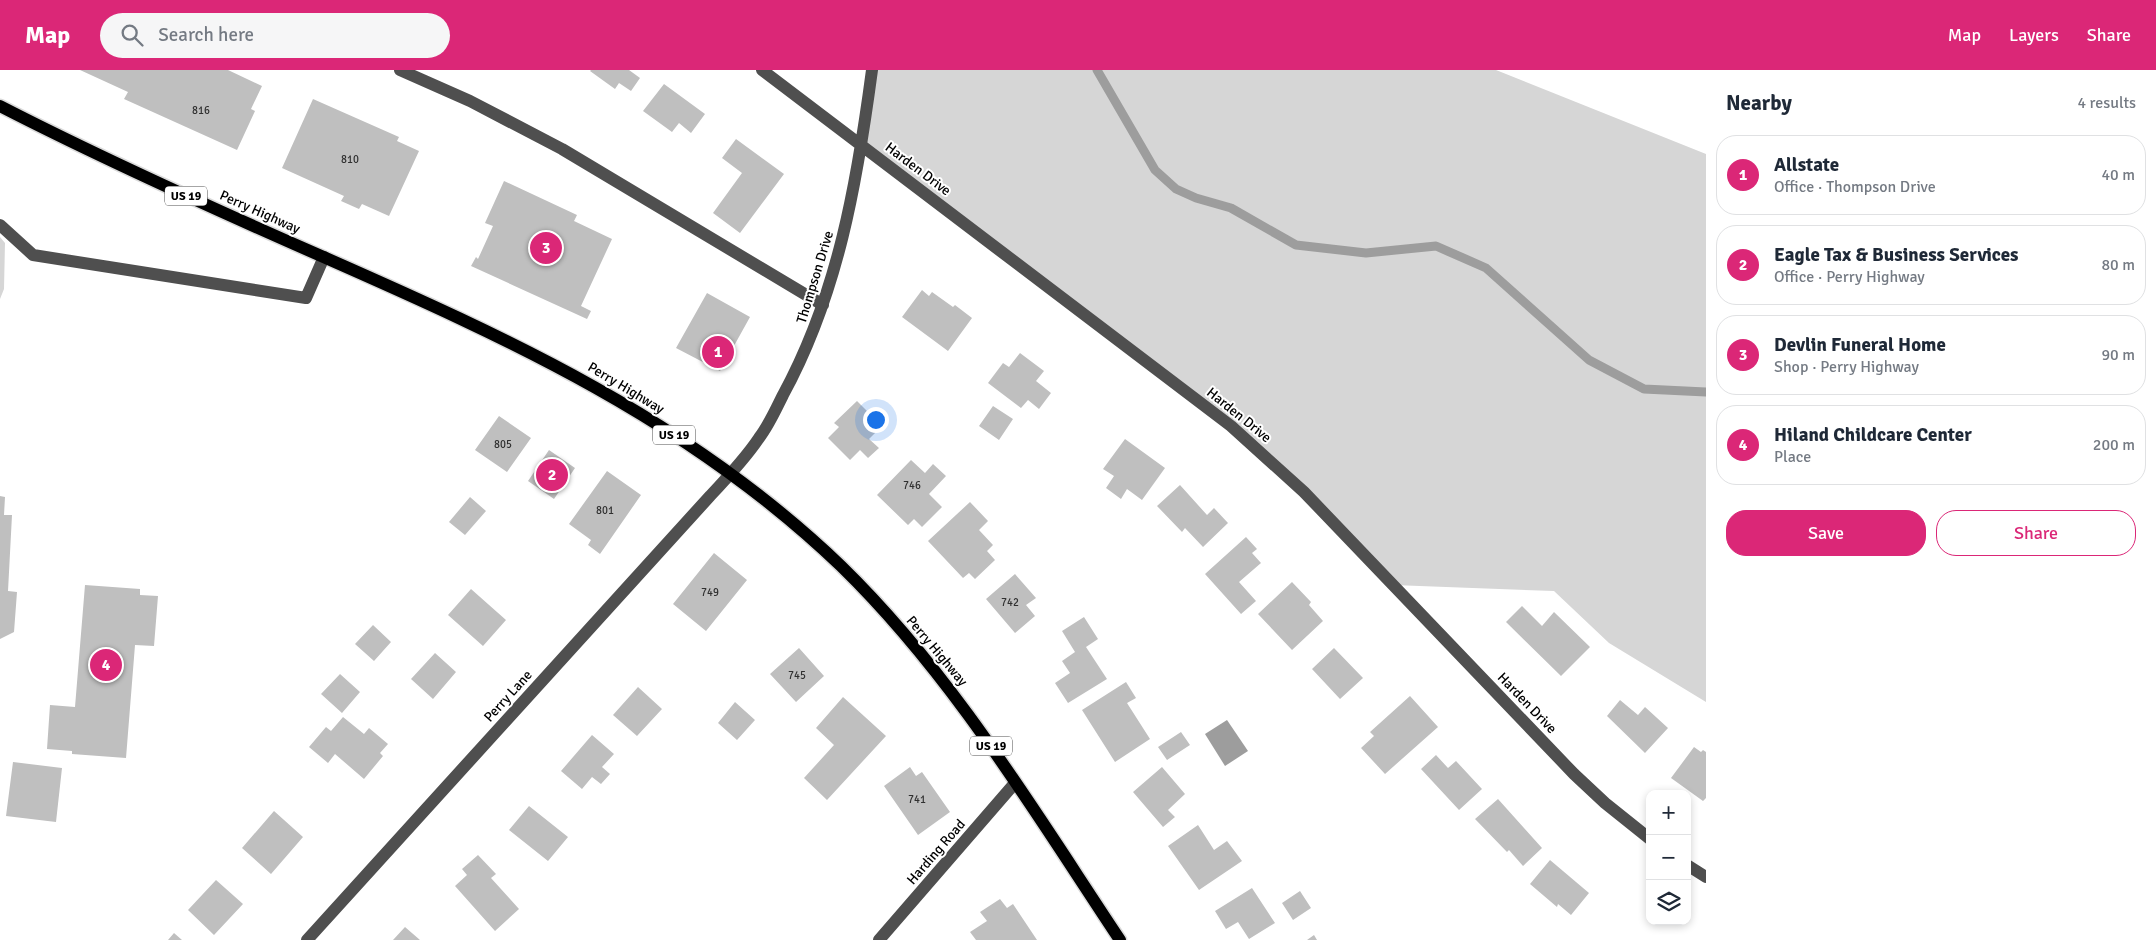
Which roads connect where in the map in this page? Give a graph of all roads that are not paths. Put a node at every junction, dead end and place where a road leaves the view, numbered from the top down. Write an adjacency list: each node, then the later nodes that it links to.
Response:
1 (400, 70): 8 (street)
2 (762, 70): 5 (street, Harden Drive)
3 (872, 70): 5 (street, Thompson Drive)
4 (0, 106): 7 (main road, Perry Highway / US 19)
5 (862, 145): 8 (street, Thompson Drive); 11 (street, Harden Drive)
6 (0, 225): 7 (street)
7 (324, 257): 9 (main road, Perry Highway / US 19)
8 (823, 305): 9 (street, Thompson Drive)
9 (731, 473): 10 (main road, Perry Highway / US 19); 14 (street, Perry Lane)
10 (1016, 783): 15 (street, Harding Road); 16 (main road, Perry Highway / US 19)
11 (1646, 836)
12 (1691, 868): 13 (street)
13 (1706, 877)
14 (308, 940)
15 (879, 940)
16 (1120, 940)

